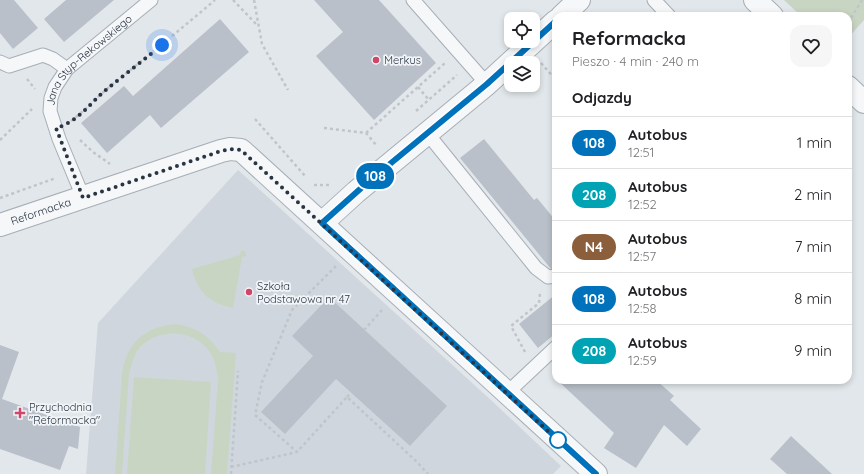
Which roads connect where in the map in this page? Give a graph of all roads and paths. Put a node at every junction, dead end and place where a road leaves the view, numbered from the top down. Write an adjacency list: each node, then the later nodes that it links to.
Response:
1 (151, 0): 20 (lane, Jana Styp-Rekowskiego)
2 (215, 0): 31 (path)
3 (233, 0): 15 (path)
4 (254, 0): 15 (path)
5 (412, 0): 19 (lane)
6 (579, 0): 10 (street)
7 (654, 0): 11 (lane)
8 (755, 0): 12 (street)
9 (862, 0): 13 (path)
10 (566, 12)
11 (665, 12)
12 (768, 12)
13 (852, 16)
14 (552, 25): 22 (street)
15 (258, 26): 25 (path)
16 (451, 58): 24 (path)
17 (0, 62): 20 (lane)
18 (540, 63): 21 (path)
19 (472, 67): 22 (lane); 27 (path)
20 (67, 69): 23 (lane, Jana Styp-Rekowskiego)
21 (552, 76)
22 (487, 84): 34 (street)
23 (55, 87): 31 (lane, Jana Styp-Rekowskiego); 35 (path)
24 (418, 87): 27 (path); 33 (path)
25 (288, 90)
26 (852, 91): 28 (street)
27 (429, 100): 29 (path)
28 (864, 102)
29 (411, 115)
30 (255, 119): 40 (path)
31 (61, 126): 39 (path); 41 (lane, Jana Styp-Rekowskiego)
32 (324, 128): 33 (path)
33 (366, 133): 37 (path)
34 (427, 133): 42 (street); 45 (lane)
35 (0, 140)
36 (382, 141): 37 (path)
37 (377, 146): 38 (path)
38 (371, 151)
39 (112, 165)
40 (332, 185)
41 (83, 198): 42 (street, Reformacka); 43 (street, Reformacka)
42 (322, 223): 52 (street, Reformacka)
43 (0, 225)
44 (337, 266): 54 (path)
45 (550, 274): 48 (path)
46 (384, 307): 47 (path)
47 (364, 330)
48 (524, 351)
49 (552, 351): 52 (lane)
50 (238, 371): 55 (path)
51 (352, 393): 53 (path)
52 (507, 393): 58 (street, Reformacka)
53 (347, 397): 54 (path); 57 (path)
54 (297, 452): 55 (path)
55 (231, 467): 56 (path)
56 (231, 474)
57 (428, 474)
58 (596, 474)

